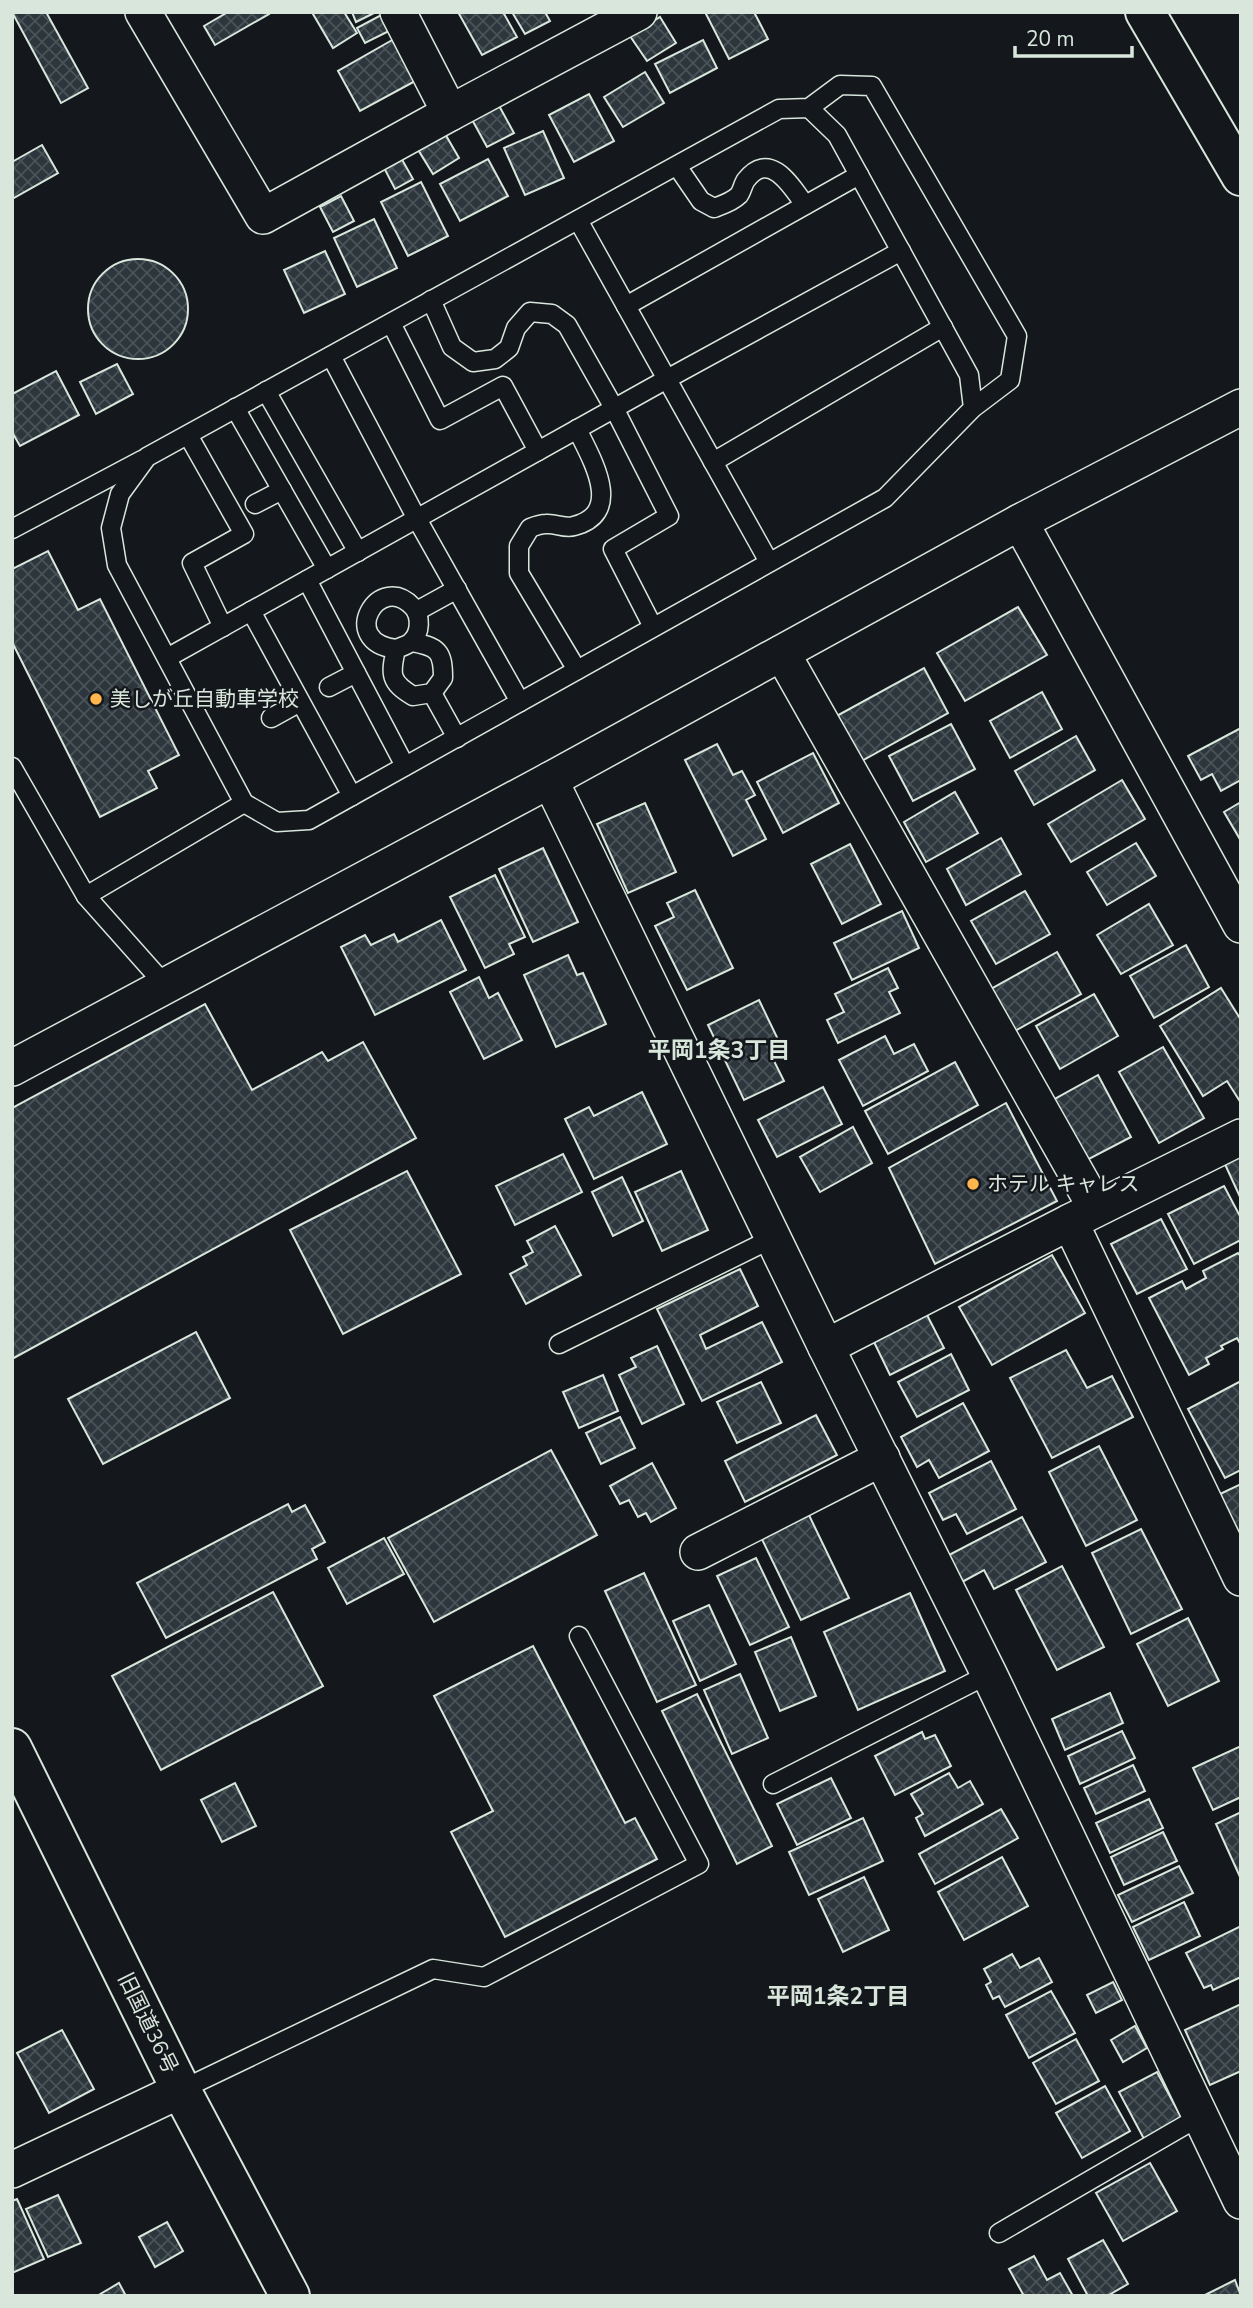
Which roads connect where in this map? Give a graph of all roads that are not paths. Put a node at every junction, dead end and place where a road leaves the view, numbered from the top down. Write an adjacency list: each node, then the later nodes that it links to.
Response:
1 (143, 12): 6 (street)
2 (398, 12): 6 (street)
3 (639, 12): 6 (street)
4 (1145, 12): 9 (main road)
5 (809, 108): 7 (lane); 8 (lane); 23 (lane)
6 (450, 113)
7 (677, 166): 10 (lane); 11 (lane)
8 (859, 175): 10 (lane); 12 (lane)
9 (1241, 176)
10 (805, 205): 14 (lane)
11 (578, 220): 13 (lane); 14 (lane)
12 (901, 251): 16 (lane); 18 (lane)
13 (431, 300): 15 (lane); 22 (lane)
14 (626, 306): 18 (lane)
15 (391, 323): 17 (lane); 26 (lane)
16 (943, 327): 23 (lane); 28 (lane)
17 (331, 356): 19 (lane); 31 (lane)
18 (667, 379): 22 (lane); 28 (lane)
19 (266, 391): 21 (lane); 34 (lane)
20 (1241, 407): 32 (street)
21 (235, 408): 25 (lane); 29 (lane)
22 (614, 408): 24 (lane); 42 (lane)
23 (973, 408): 35 (lane)
24 (577, 429): 26 (lane); 46 (lane)
25 (188, 435): 27 (lane); 41 (lane)
26 (538, 451): 31 (lane)
27 (147, 457): 33 (lane); 45 (lane)
28 (713, 463): 35 (lane)
29 (282, 490): 30 (lane); 36 (lane)
30 (255, 504)
31 (417, 519): 34 (lane); 38 (lane)
32 (1020, 522): 44 (street); 60 (street)
33 (12, 529)
34 (358, 552): 36 (lane)
35 (769, 562): 42 (lane)
36 (327, 569): 37 (lane)
37 (307, 580): 39 (lane); 47 (lane)
38 (457, 589): 40 (lane); 51 (lane)
39 (251, 611): 41 (lane); 50 (lane)
40 (417, 611): 43 (lane); 43 (lane)
41 (223, 627): 45 (lane)
42 (653, 627): 46 (lane)
43 (404, 645): 49 (lane); 49 (lane)
44 (782, 653): 56 (street); 64 (street)
45 (167, 657): 58 (lane)
46 (577, 670): 51 (lane)
47 (356, 673): 48 (lane); 55 (lane)
48 (330, 687)
49 (432, 692): 53 (lane)
50 (300, 702): 52 (lane); 57 (lane)
51 (520, 702): 53 (lane)
52 (271, 718)
53 (457, 738): 55 (lane)
54 (12, 766): 59 (lane)
55 (405, 766): 57 (lane)
56 (550, 780): 61 (street); 65 (street)
57 (352, 796): 58 (lane)
58 (244, 803): 59 (lane)
59 (86, 896): 61 (lane)
60 (1241, 925)
61 (166, 986): 62 (street)
62 (12, 1068)
63 (1241, 1137): 64 (street)
64 (1083, 1215): 67 (street); 70 (street)
65 (773, 1238): 66 (lane); 67 (street)
66 (559, 1343)
67 (826, 1347): 68 (street)
68 (882, 1458): 69 (street); 72 (street)
69 (698, 1552)
70 (1241, 1578)
71 (579, 1636): 75 (lane)
72 (989, 1674): 74 (lane); 76 (street)
73 (12, 1748): 75 (main road, 旧国道36号)
74 (774, 1784)
75 (181, 2090): 77 (street); 80 (main road, 旧国道36号)
76 (1199, 2117): 78 (street); 79 (lane)
77 (12, 2170)
78 (1241, 2201)
79 (999, 2233)
80 (290, 2296)

